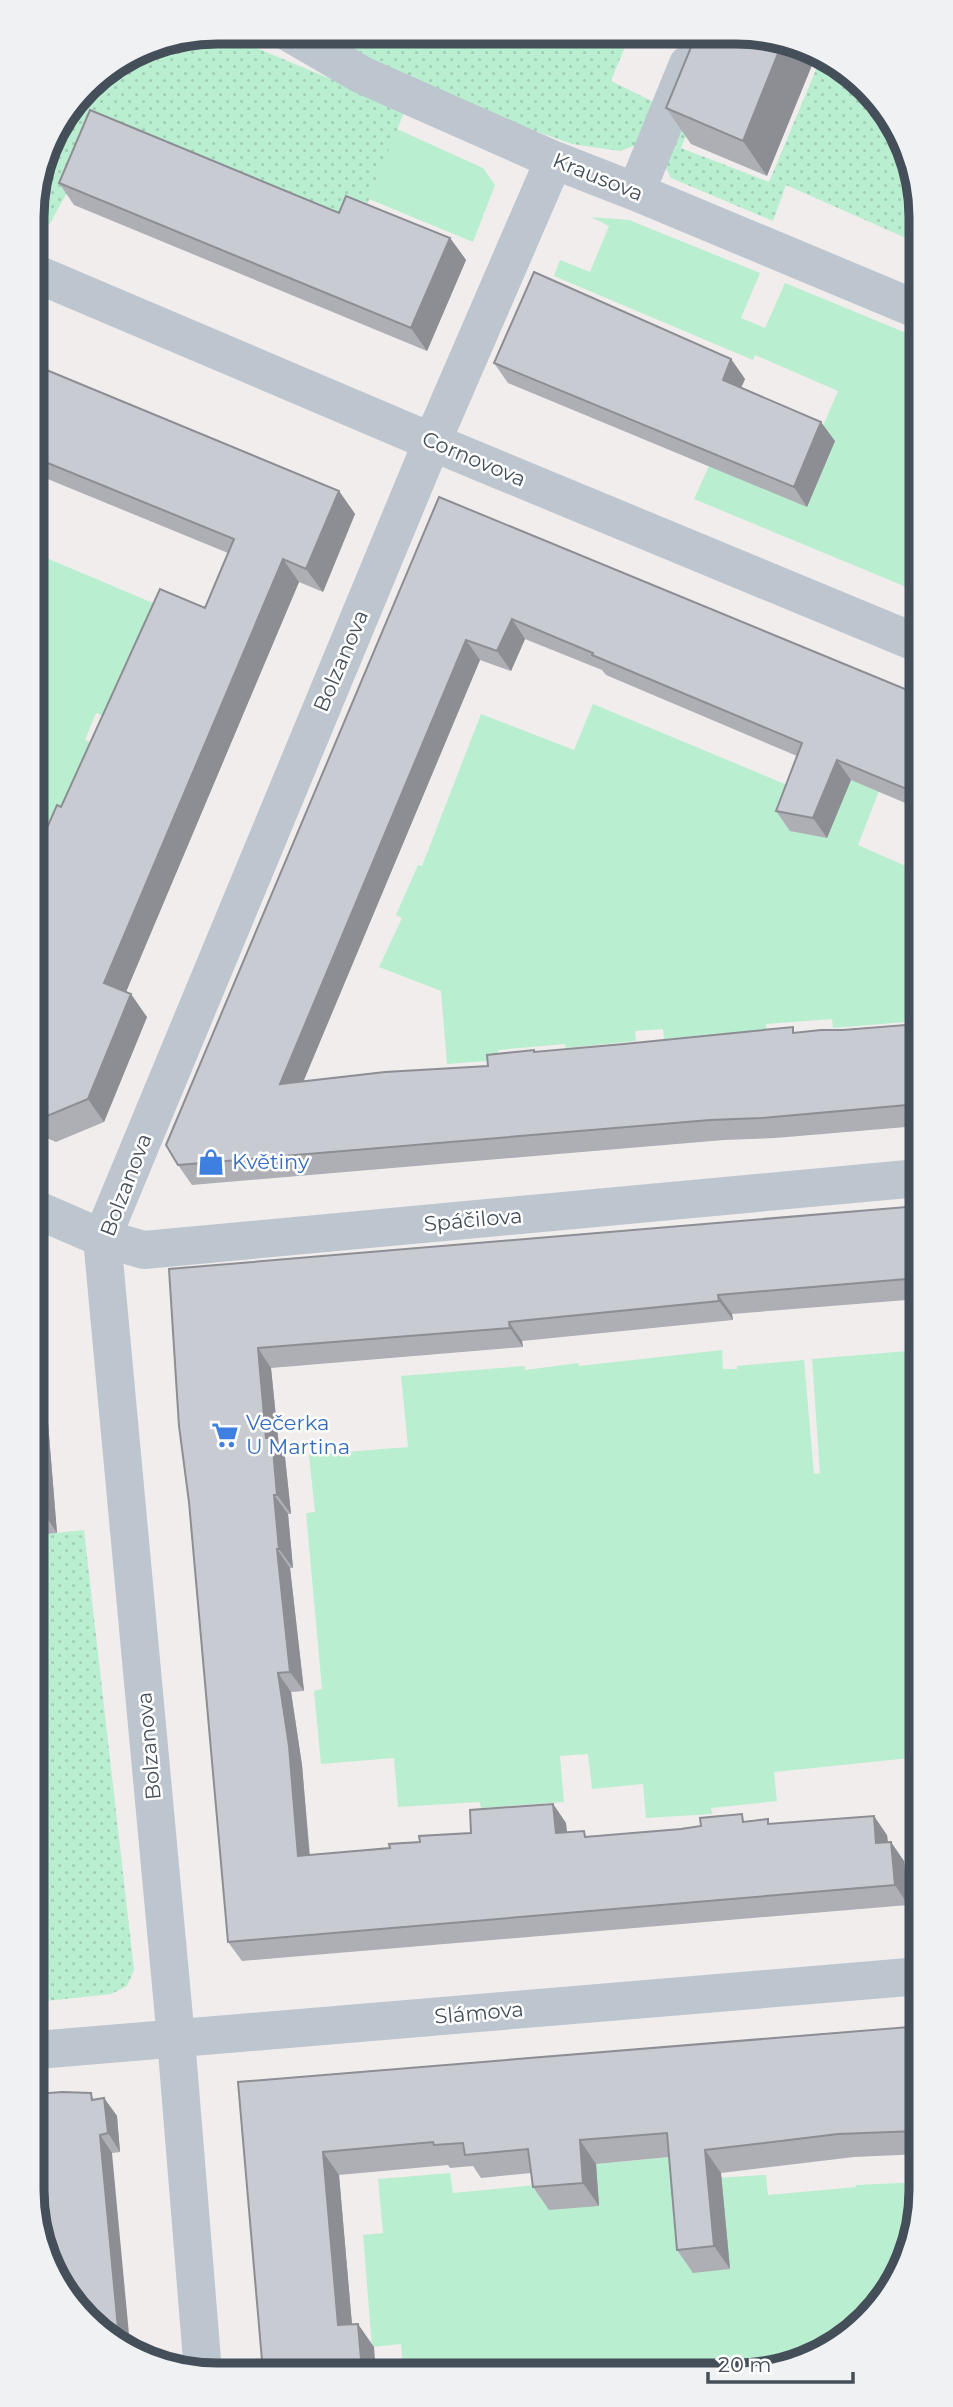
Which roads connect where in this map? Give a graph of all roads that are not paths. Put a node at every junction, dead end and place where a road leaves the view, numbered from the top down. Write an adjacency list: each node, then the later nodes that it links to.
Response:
1 (312, 44): 3 (street, Krausova)
2 (696, 44): 4 (street)
3 (554, 160): 4 (street, Krausova); 7 (street, Bolzanova)
4 (636, 192): 6 (street, Krausova)
5 (44, 277): 7 (street, Cornovova)
6 (909, 306)
7 (432, 442): 8 (street, Cornovova); 11 (street, Bolzanova)
8 (909, 640)
9 (909, 1179): 11 (street, Spáčilova)
10 (44, 1213): 11 (street, Spáčilova)
11 (102, 1238): 13 (street, Bolzanova)
12 (909, 1977): 13 (street, Slámova)
13 (176, 2039): 14 (street, Slámova); 15 (street, Bolzanova)
14 (44, 2049)
15 (202, 2363)

